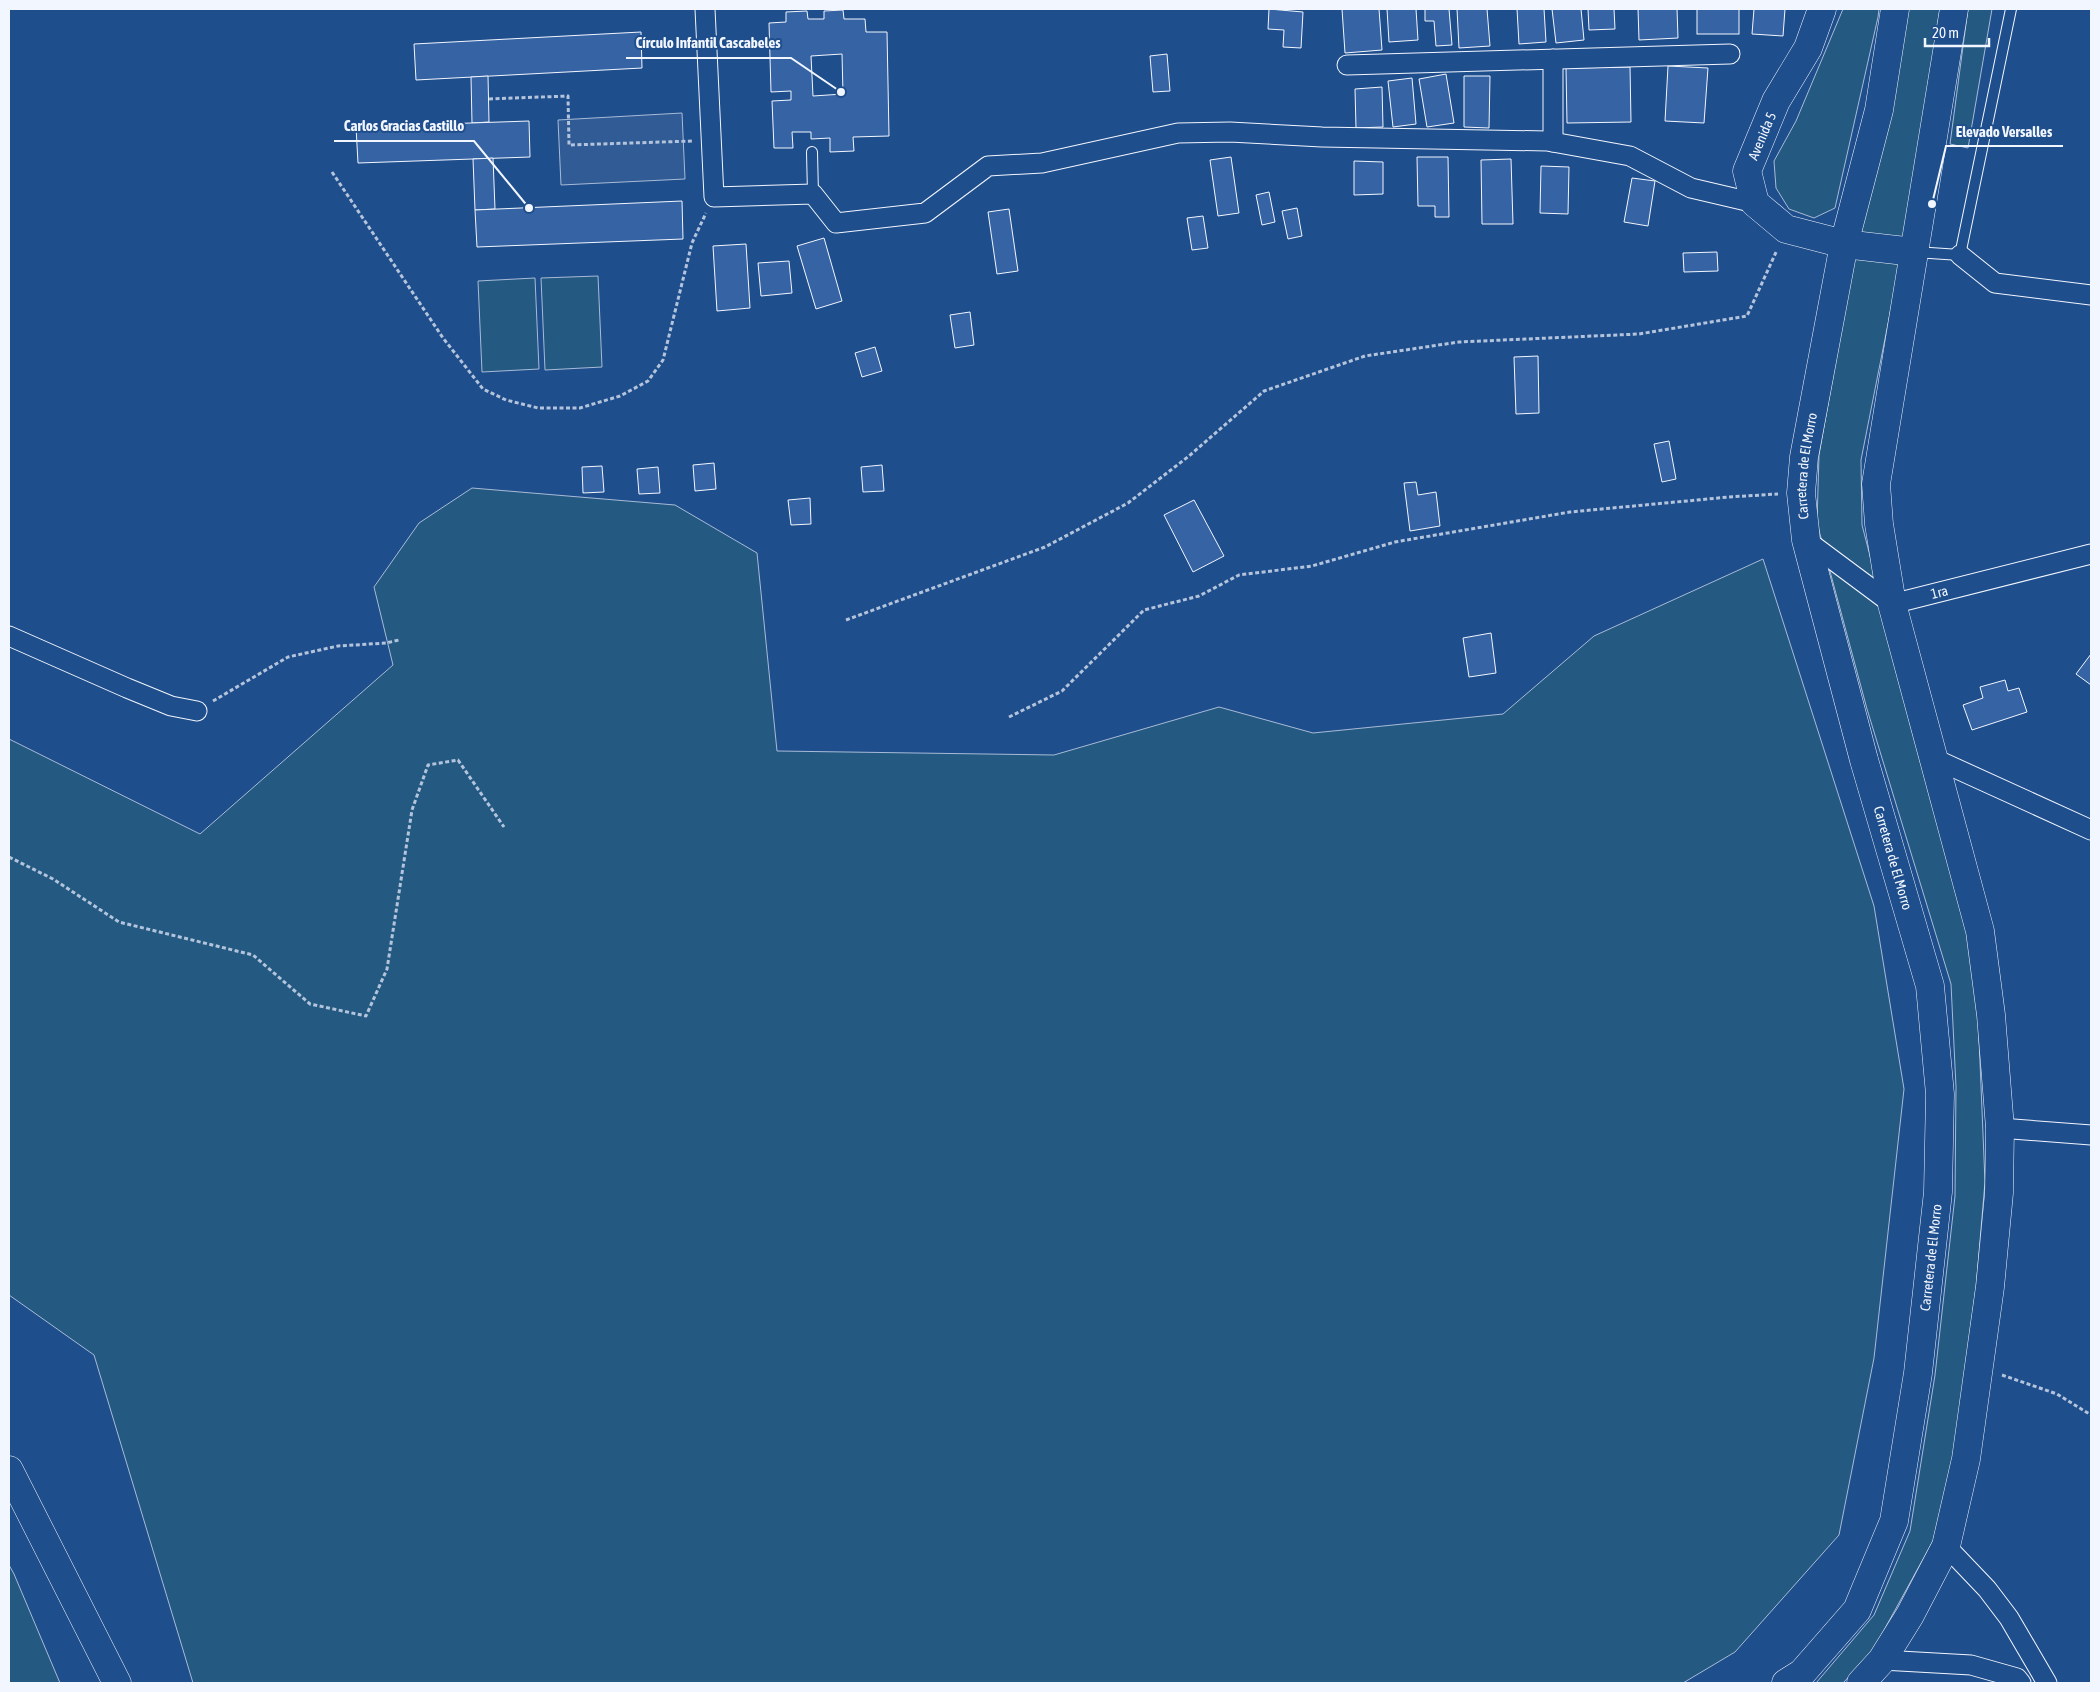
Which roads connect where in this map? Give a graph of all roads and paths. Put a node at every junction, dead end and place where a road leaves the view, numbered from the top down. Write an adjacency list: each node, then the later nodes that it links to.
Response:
1 (705, 9): 10 (street)
2 (1822, 9): 16 (main road, Avenida 5)
3 (1895, 9): 18 (main road, Carretera de El Morro)
4 (1954, 9): 19 (main road)
5 (2010, 9): 20 (lane)
6 (1730, 54): 7 (street)
7 (1552, 59): 8 (street); 11 (street)
8 (1347, 65)
9 (489, 99): 10 (path)
10 (712, 140): 15 (street)
11 (1553, 142): 14 (street); 16 (street)
12 (812, 152): 14 (lane)
13 (332, 172): 15 (path)
14 (813, 194): 15 (street)
15 (714, 197)
16 (1755, 203): 17 (main road)
17 (1786, 229): 18 (main road); 26 (path)
18 (1844, 244): 19 (main road); 22 (main road, Carretera de El Morro)
19 (1914, 252): 20 (lane); 25 (main road)
20 (1960, 255): 21 (street)
21 (2091, 296)
22 (1801, 493): 23 (main road, Carretera de El Morro); 30 (path)
23 (1806, 540): 25 (street); 43 (main road, Carretera de El Morro)
24 (2091, 554): 25 (street, 1ra)
25 (1892, 604): 31 (main road)
26 (846, 620)
27 (9, 636): 29 (street)
28 (400, 640): 29 (path)
29 (197, 711)
30 (1009, 717)
31 (1933, 758): 33 (street); 35 (main road)
32 (504, 827): 34 (path)
33 (2091, 830)
34 (9, 857)
35 (2000, 1128): 36 (street); 37 (main road)
36 (2091, 1135)
37 (1978, 1366): 38 (path); 40 (main road)
38 (2091, 1415)
39 (9, 1470): 42 (main road)
40 (1946, 1546): 41 (main road); 46 (street)
41 (1882, 1660): 44 (main road); 45 (street)
42 (117, 1683)
43 (1786, 1683)
44 (1861, 1683)
45 (2021, 1683)
46 (2047, 1683)

